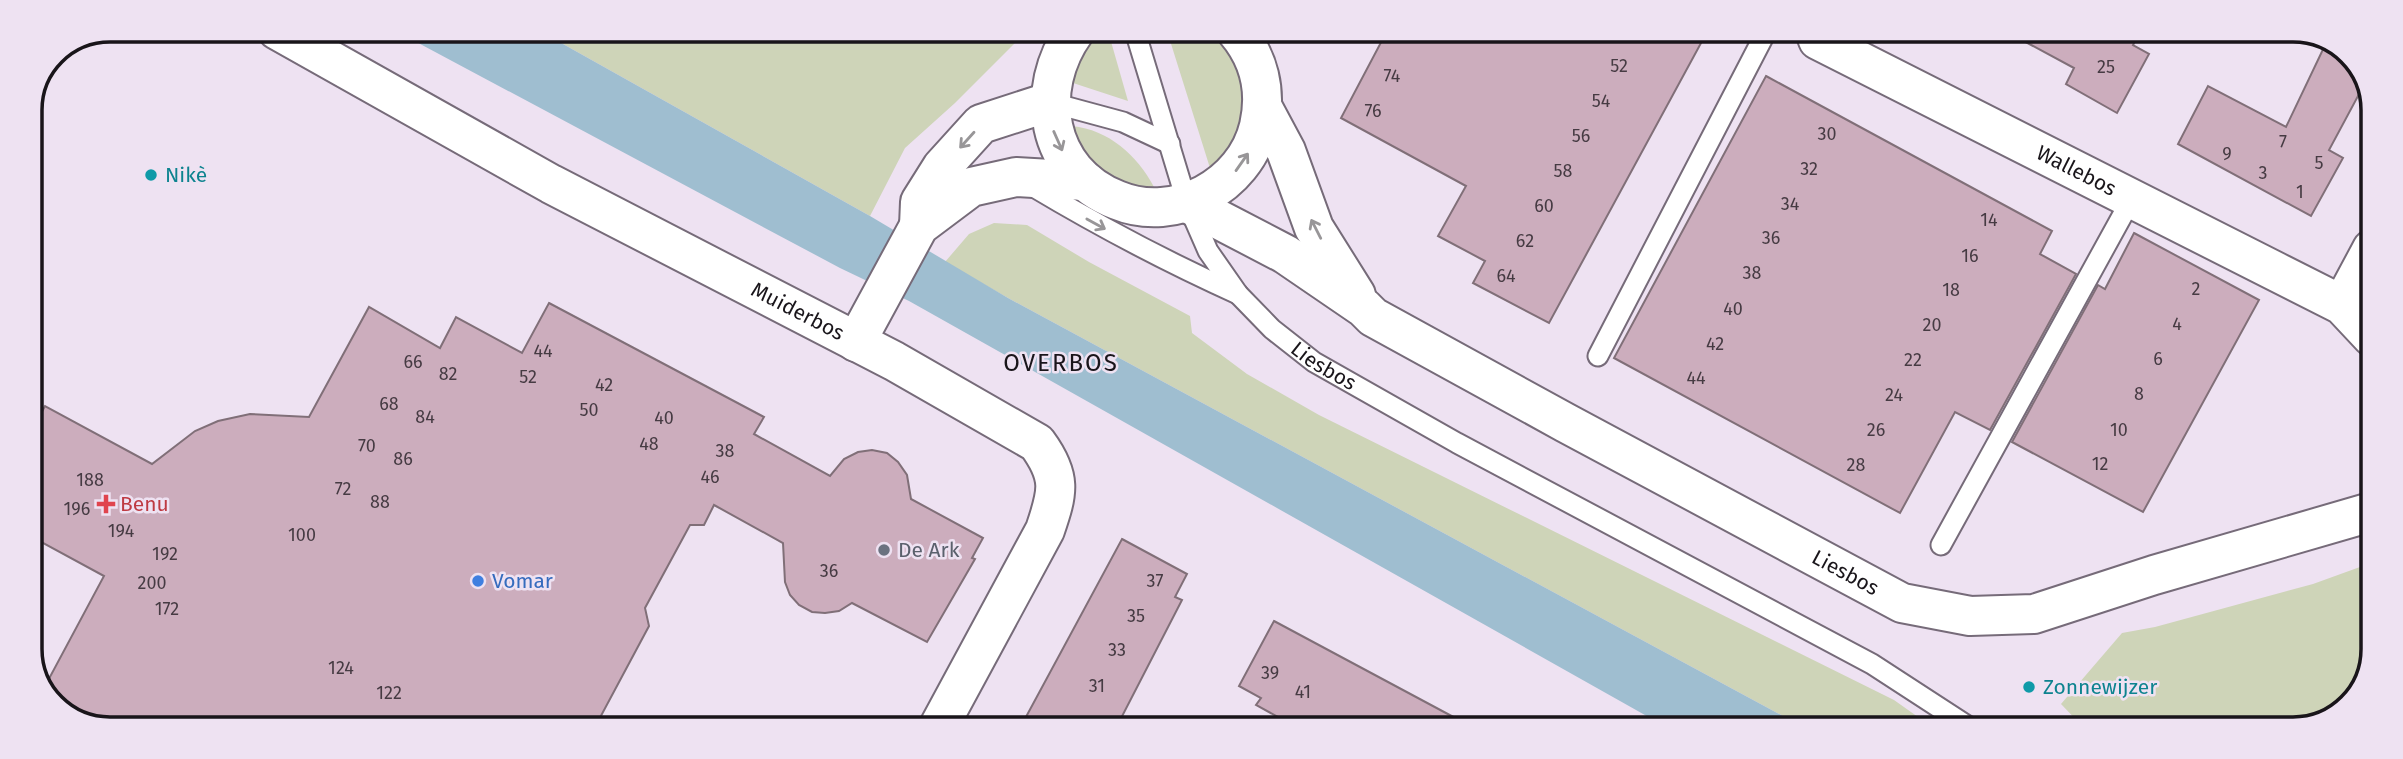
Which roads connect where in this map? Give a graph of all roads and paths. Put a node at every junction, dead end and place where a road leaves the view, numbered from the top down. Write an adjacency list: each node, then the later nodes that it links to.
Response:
1 (298, 42): 20 (street, Muiderbos)
2 (1067, 42): 7 (street)
3 (1138, 42): 9 (lane, Liesbos)
4 (1245, 42): 8 (street)
5 (1761, 42): 21 (lane)
6 (1822, 42): 12 (street, Wallebos)
7 (1049, 102): 9 (lane); 11 (street, one-way to 11); 14 (street, one-way to 14)
8 (1263, 108): 13 (street, one-way to 8); 18 (street, Liesbos, one-way to 8)
9 (1170, 144): 13 (lane, Liesbos)
10 (1016, 177): 11 (street); 14 (street); 16 (lane, Liesbos, one-way to 16)
11 (1085, 181): 13 (street)
12 (2132, 198): 17 (street, Wallebos); 23 (lane)
13 (1187, 203): 16 (lane, Liesbos); 18 (street, Liesbos)
14 (919, 226): 20 (street)
15 (2361, 270): 17 (street)
16 (1238, 294): 25 (lane, Liesbos)
17 (2342, 305): 19 (street)
18 (1364, 308): 22 (street, Liesbos)
19 (2361, 325)
20 (856, 342): 24 (street, Muiderbos)
21 (1598, 356)
22 (2361, 515)
23 (1941, 545)
24 (943, 717)
25 (1954, 717)

